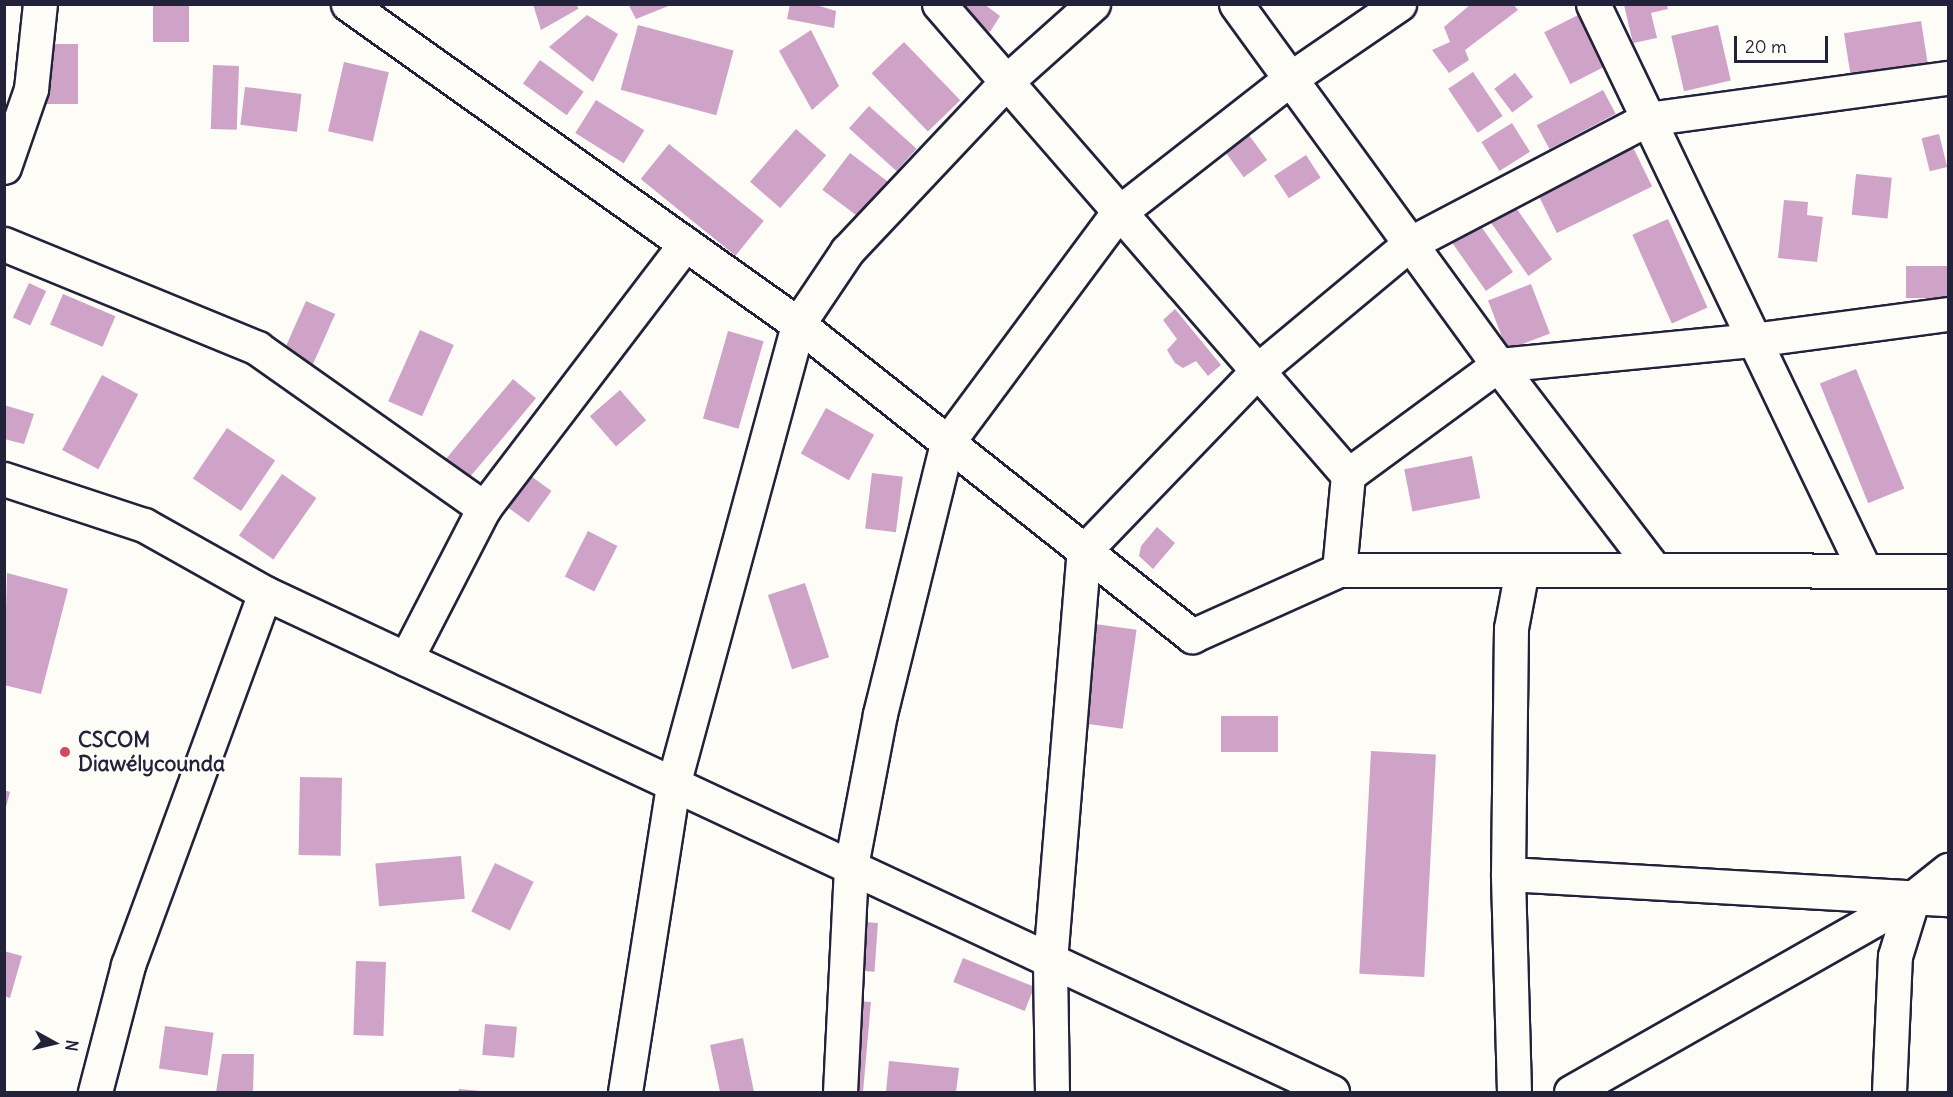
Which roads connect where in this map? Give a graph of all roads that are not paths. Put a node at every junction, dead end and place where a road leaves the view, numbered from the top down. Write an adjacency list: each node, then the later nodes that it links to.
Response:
1 (40, 4): 12 (street)
2 (348, 4): 15 (street)
3 (939, 4): 10 (street)
4 (1093, 4): 10 (street)
5 (1236, 4): 8 (street)
6 (1399, 4): 8 (street)
7 (1593, 4): 11 (street)
8 (1291, 78): 13 (street); 16 (street)
9 (1948, 78): 11 (street)
10 (1008, 81): 13 (street); 18 (street)
11 (1647, 119): 16 (street); 19 (street)
12 (4, 167)
13 (1117, 214): 21 (street); 22 (street)
14 (4, 244): 25 (street)
15 (685, 244): 18 (street); 25 (street)
16 (1409, 244): 20 (street); 21 (street)
17 (1948, 314): 19 (street)
18 (798, 324): 22 (street); 34 (street)
19 (1753, 340): 20 (street); 30 (street)
20 (1498, 365): 23 (street); 29 (street)
21 (1258, 370): 23 (street); 26 (street)
22 (947, 442): 26 (street); 35 (street)
23 (1348, 475): 27 (street)
24 (4, 479): 32 (street)
25 (484, 508): 33 (street)
26 (1084, 551): 27 (street); 40 (street)
27 (1339, 570): 28 (street)
28 (1522, 570): 29 (street); 37 (street)
29 (1655, 570): 30 (street)
30 (1865, 571): 31 (street)
31 (1948, 571)
32 (265, 593): 33 (street); 41 (street)
33 (406, 659): 34 (street)
34 (673, 785): 35 (street); 42 (street)
35 (851, 866): 40 (street); 43 (street)
36 (1948, 870): 38 (street)
37 (1508, 874): 38 (street); 46 (street)
38 (1913, 898): 39 (street); 47 (street); 48 (street)
39 (1948, 899)
40 (1050, 961): 44 (street); 45 (street)
41 (94, 1092)
42 (625, 1092)
43 (840, 1092)
44 (1052, 1092)
45 (1332, 1092)
46 (1514, 1092)
47 (1570, 1092)
48 (1889, 1092)

